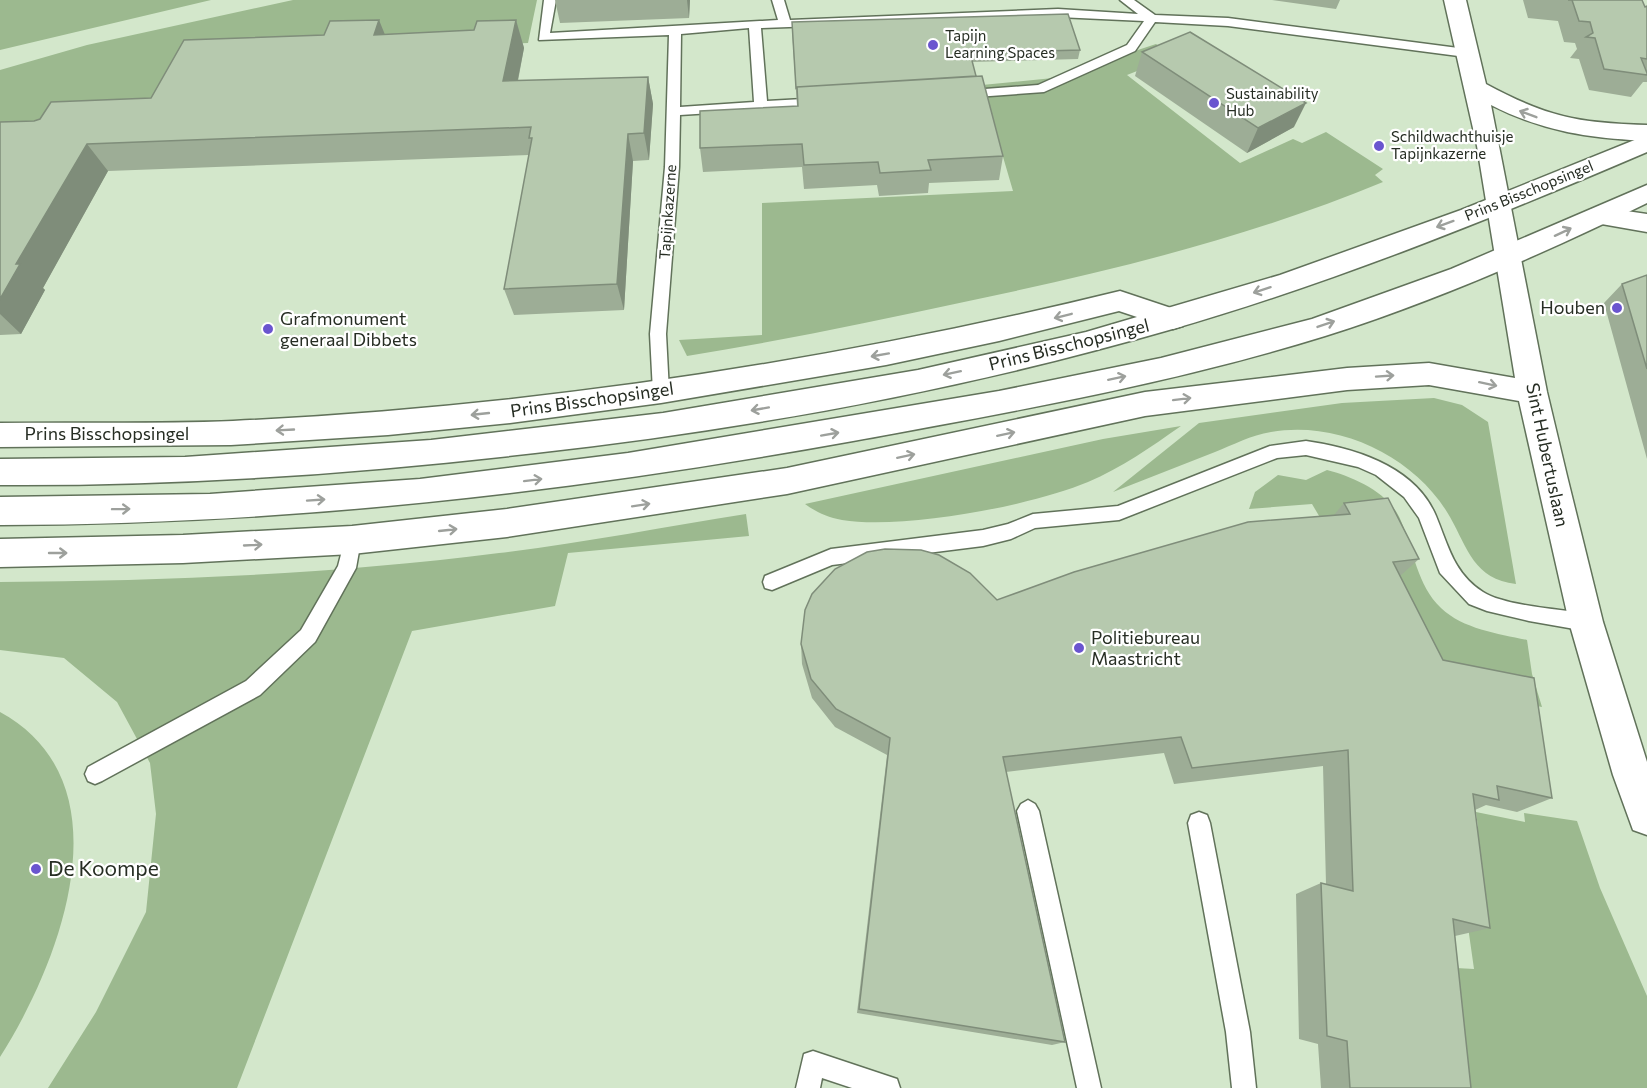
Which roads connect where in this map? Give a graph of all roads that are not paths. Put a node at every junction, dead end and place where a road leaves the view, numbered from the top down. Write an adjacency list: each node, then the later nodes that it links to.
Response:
1 (550, 0): 8 (lane)
2 (778, 0): 6 (lane)
3 (1126, 0): 5 (lane)
4 (1455, 0): 9 (street, Sint Hubertuslaan)
5 (1152, 18): 6 (lane); 9 (lane); 11 (lane)
6 (785, 23): 7 (lane)
7 (755, 24): 8 (lane); 13 (lane)
8 (675, 31): 14 (lane, Tapijnkazerne)
9 (1466, 53): 10 (street, Sint Hubertuslaan)
10 (1474, 87): 15 (street, one-way to 10); 18 (street, Sint Hubertuslaan)
11 (947, 94)
12 (831, 102): 13 (lane)
13 (761, 106): 14 (lane)
14 (674, 111): 24 (lane, Tapijnkazerne)
15 (1647, 133)
16 (1647, 143): 18 (street, Prins Bisschopsingel)
17 (1647, 193): 19 (street)
18 (1500, 203): 21 (street, Sint Hubertuslaan); 22 (street, Prins Bisschopsingel, one-way to 22)
19 (1599, 216): 20 (street); 21 (street, one-way to 19)
20 (1647, 224)
21 (1510, 257): 23 (street, one-way to 21); 25 (street, Sint Hubertuslaan)
22 (1173, 318): 24 (street, Prins Bisschopsingel, one-way to 24); 28 (street, Prins Bisschopsingel, one-way to 28)
23 (1060, 391): 26 (street); 29 (street, one-way to 23)
24 (661, 392): 27 (street, Prins Bisschopsingel, one-way to 27)
25 (1532, 392): 26 (street, one-way to 25); 33 (street, Sint Hubertuslaan)
26 (1124, 408): 30 (street, one-way to 26)
27 (0, 435)
28 (0, 472)
29 (0, 511)
30 (352, 540): 31 (street, one-way to 30); 34 (lane)
31 (0, 553)
32 (772, 582): 33 (lane)
33 (1586, 622): 36 (street, Sint Hubertuslaan)
34 (95, 774)
35 (1028, 811): 41 (lane)
36 (1647, 816)
37 (1199, 823): 42 (lane)
38 (808, 1088): 39 (lane)
39 (888, 1088)
40 (1084, 1088): 41 (lane)
41 (1089, 1088)
42 (1244, 1088)

